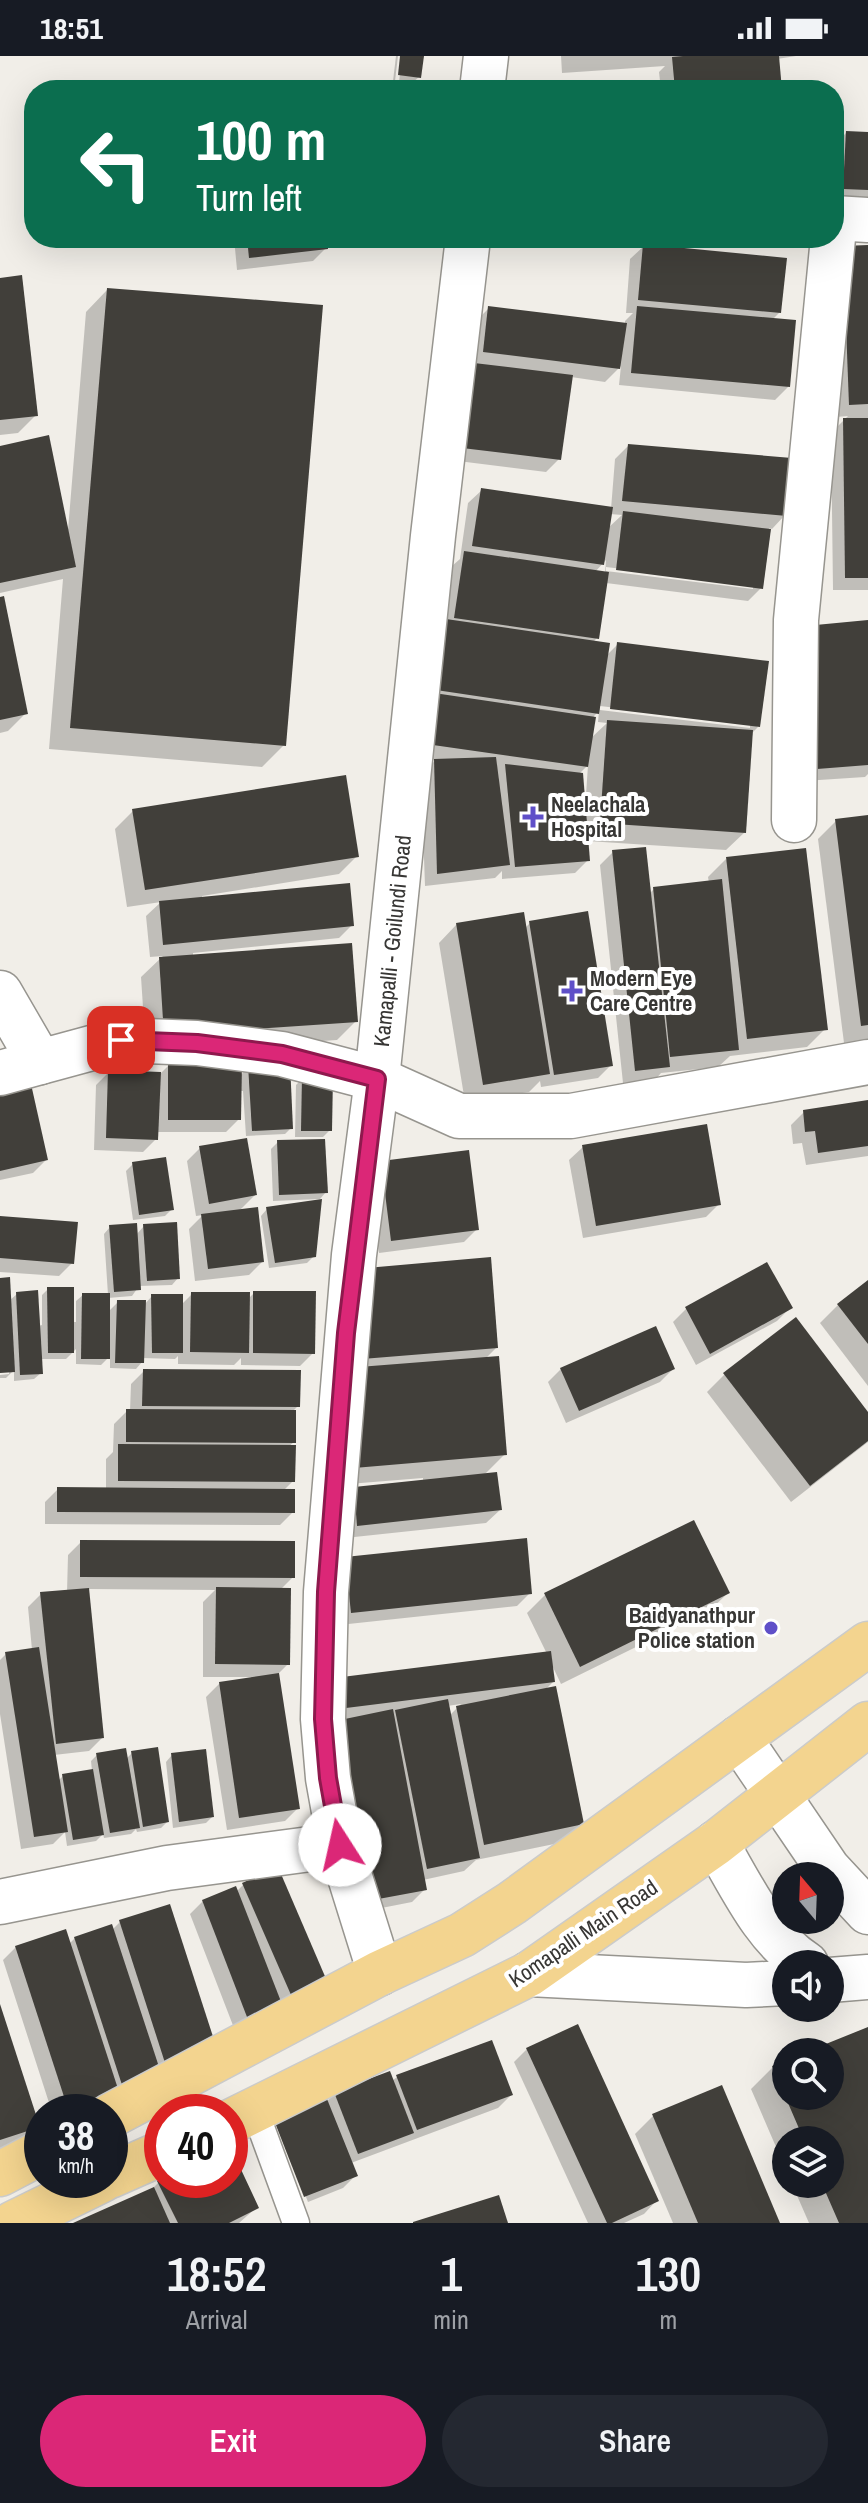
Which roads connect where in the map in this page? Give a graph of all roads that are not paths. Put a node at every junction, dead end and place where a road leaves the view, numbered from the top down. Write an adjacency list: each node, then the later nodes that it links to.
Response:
1 (486, 56): 2 (street)
2 (483, 80)
3 (467, 248): 9 (street, Kamapalli - Goilundi Road)
4 (838, 248): 5 (street)
5 (794, 820)
6 (0, 993): 8 (street)
7 (868, 1062): 9 (street)
8 (20, 1067): 9 (street)
9 (377, 1079): 15 (street, Kamapalli - Goilundi Road)
10 (868, 1644): 12 (main road)
11 (868, 1724): 13 (main road, Komapalli Main Road)
12 (739, 1738): 13 (street); 19 (main road)
13 (778, 1796): 14 (main road, Komapalli Main Road); 17 (street)
14 (716, 1843): 18 (street); 20 (main road, Komapalli Main Road)
15 (340, 1845): 16 (street); 19 (street, Kamapalli - Goilundi Road)
16 (0, 1902)
17 (868, 1912)
18 (787, 1950)
19 (380, 1973): 22 (main road)
20 (529, 1974): 21 (street); 23 (main road, Komapalli Main Road)
21 (772, 1984)
22 (128, 2106)
23 (248, 2114)
24 (248, 2129): 29 (lane)
25 (24, 2161): 26 (main road)
26 (0, 2174)
27 (65, 2198): 28 (main road)
28 (14, 2223)
29 (296, 2223)

